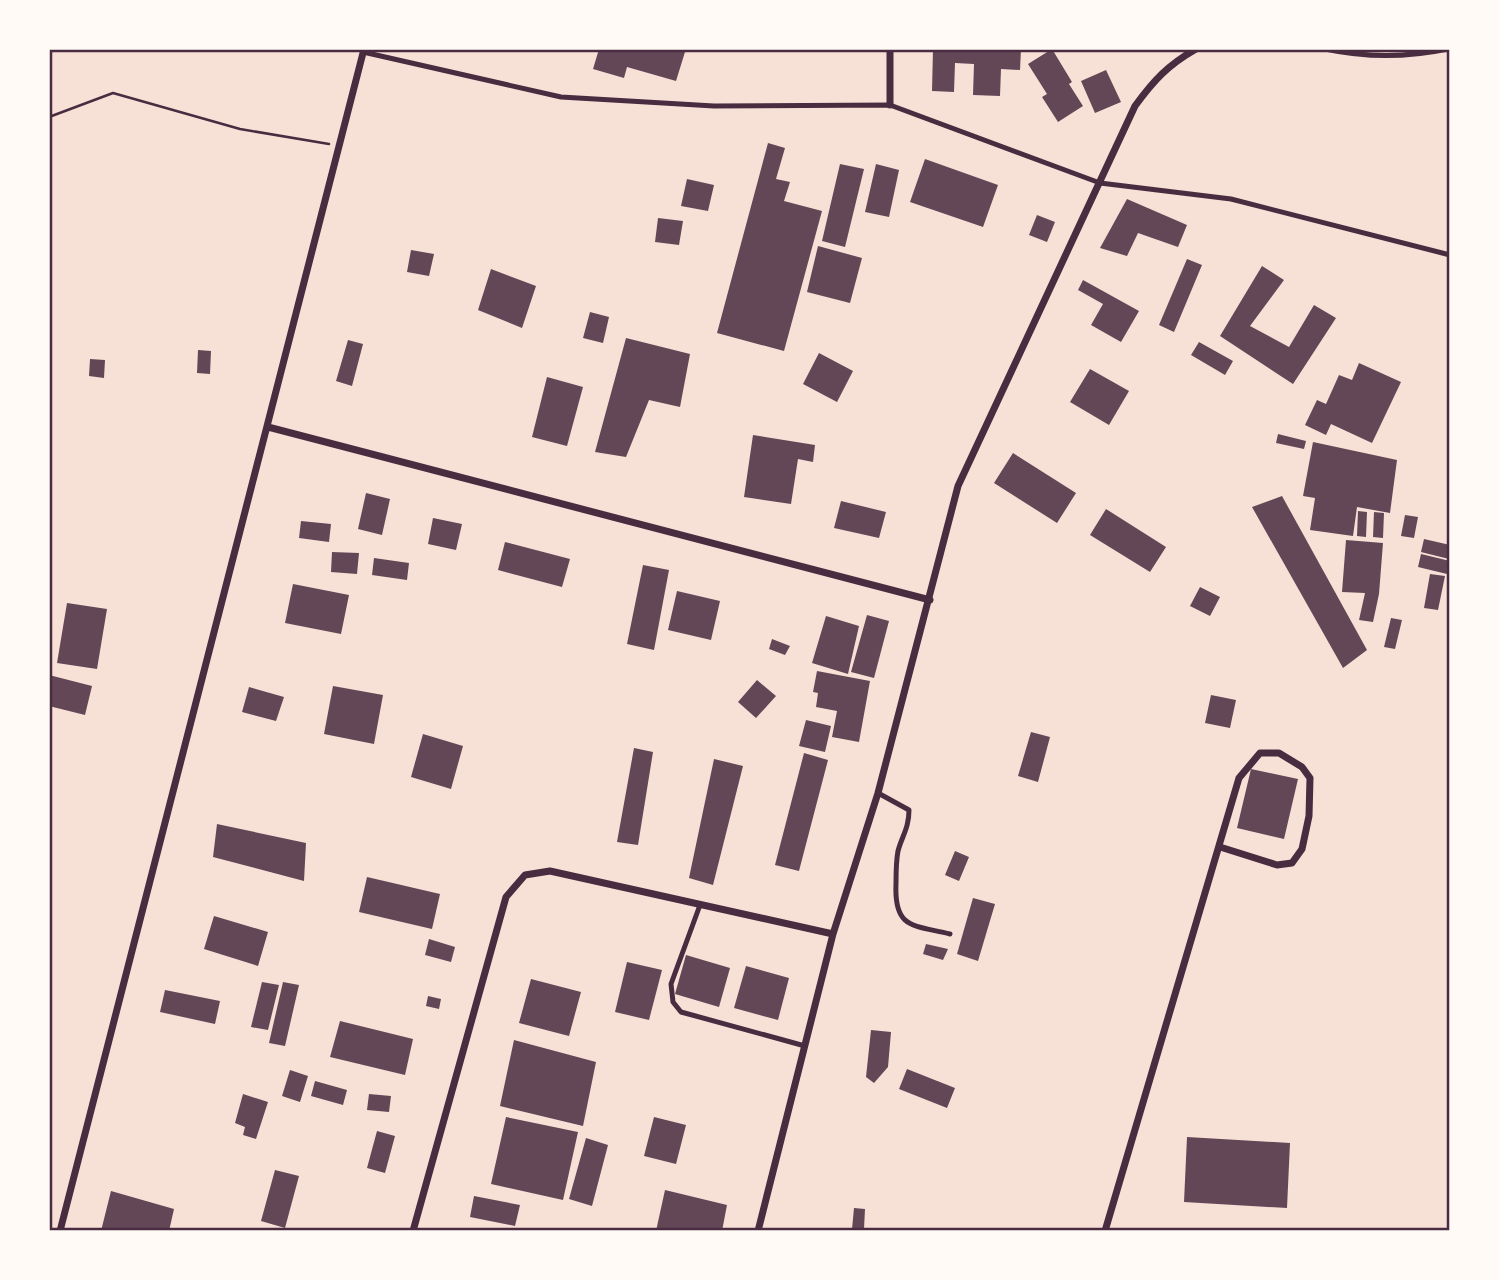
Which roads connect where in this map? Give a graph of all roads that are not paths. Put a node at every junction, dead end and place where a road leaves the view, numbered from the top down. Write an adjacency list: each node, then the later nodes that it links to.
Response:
1 (890, 49): 6 (street)
2 (1196, 49): 7 (street)
3 (1325, 49): 4 (lane)
4 (1448, 49)
5 (364, 51): 6 (lane); 9 (street)
6 (890, 105): 7 (lane)
7 (1100, 183): 8 (lane); 10 (street)
8 (1450, 254)
9 (268, 427): 10 (street); 17 (street)
10 (930, 600): 11 (street)
11 (878, 793): 14 (street); 15 (lane)
12 (1220, 847): 12 (street); 20 (street)
13 (700, 905): 14 (street); 16 (lane); 18 (street)
14 (833, 934): 16 (street)
15 (950, 934)
16 (805, 1046): 19 (street)
17 (60, 1231)
18 (413, 1231)
19 (758, 1231)
20 (1105, 1231)

